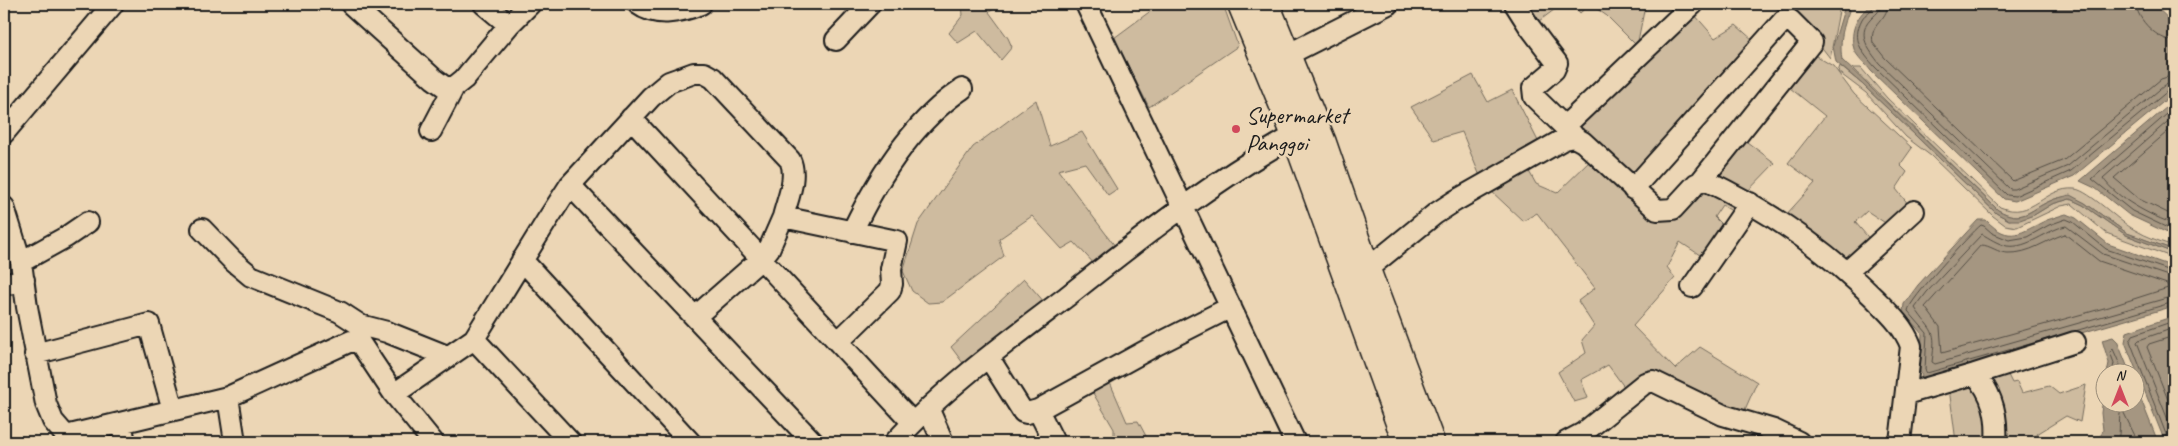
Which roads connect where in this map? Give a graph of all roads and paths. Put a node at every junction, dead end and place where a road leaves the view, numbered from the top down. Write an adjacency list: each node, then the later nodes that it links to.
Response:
1 (113, 4): 23 (street)
2 (351, 4): 17 (street)
3 (484, 4): 14 (street)
4 (530, 4): 14 (street)
5 (638, 4): 6 (street)
6 (701, 4)
7 (1086, 4): 28 (street)
8 (1242, 4): 20 (highway)
9 (1265, 4): 16 (highway)
10 (1388, 4): 16 (street)
11 (1515, 4): 22 (street)
12 (1693, 4): 22 (street)
13 (861, 7): 15 (street)
14 (509, 25): 17 (street)
15 (836, 40)
16 (1287, 55): 20 (highway)
17 (454, 87): 21 (street)
18 (962, 89): 34 (street)
19 (631, 118): 25 (street); 31 (street); 35 (street)
20 (1305, 130): 28 (street); 37 (highway); 71 (highway)
21 (431, 131)
22 (1570, 132): 26 (street); 37 (street)
23 (4, 133)
24 (1701, 181): 26 (street); 26 (street); 27 (street)
25 (570, 185): 36 (street); 43 (street)
26 (1633, 189)
27 (1750, 203): 39 (street); 41 (street)
28 (1183, 206): 42 (street); 50 (street)
29 (4, 207): 38 (street)
30 (1914, 211): 39 (street)
31 (783, 217): 34 (street); 35 (street)
32 (88, 222): 38 (street)
33 (202, 229): 44 (street)
34 (852, 232): 46 (street)
35 (761, 259): 43 (street); 46 (street)
36 (522, 260): 45 (street); 65 (street)
37 (1366, 270): 72 (highway)
38 (22, 271): 40 (street); 48 (street)
39 (1847, 272): 53 (street)
40 (4, 285)
41 (1692, 287)
42 (1231, 307): 57 (street); 70 (street)
43 (694, 316): 66 (street)
44 (358, 332): 49 (street); 52 (street); 54 (street)
45 (474, 339): 49 (street); 64 (street)
46 (838, 342): 59 (street)
47 (2075, 342): 51 (street)
48 (35, 354): 55 (street); 60 (street)
49 (447, 356): 52 (street)
50 (989, 358): 56 (street); 57 (street)
51 (1975, 374): 53 (street); 76 (street)
52 (394, 394): 63 (street)
53 (1906, 394): 75 (street)
54 (228, 397): 55 (street); 62 (street)
55 (173, 410): 58 (street)
56 (929, 410): 59 (street); 68 (street)
57 (1038, 410): 69 (street)
58 (121, 423): 60 (street); 61 (street)
59 (913, 423): 67 (street)
60 (58, 439)
61 (125, 442)
62 (235, 442)
63 (433, 442)
64 (570, 442)
65 (690, 442)
66 (813, 442)
67 (895, 442)
68 (943, 442)
69 (1054, 442)
70 (1295, 442)
71 (1407, 442)
72 (1430, 442)
73 (1566, 442): 74 (street)
74 (1799, 442)
75 (1900, 442)
76 (1996, 442)

